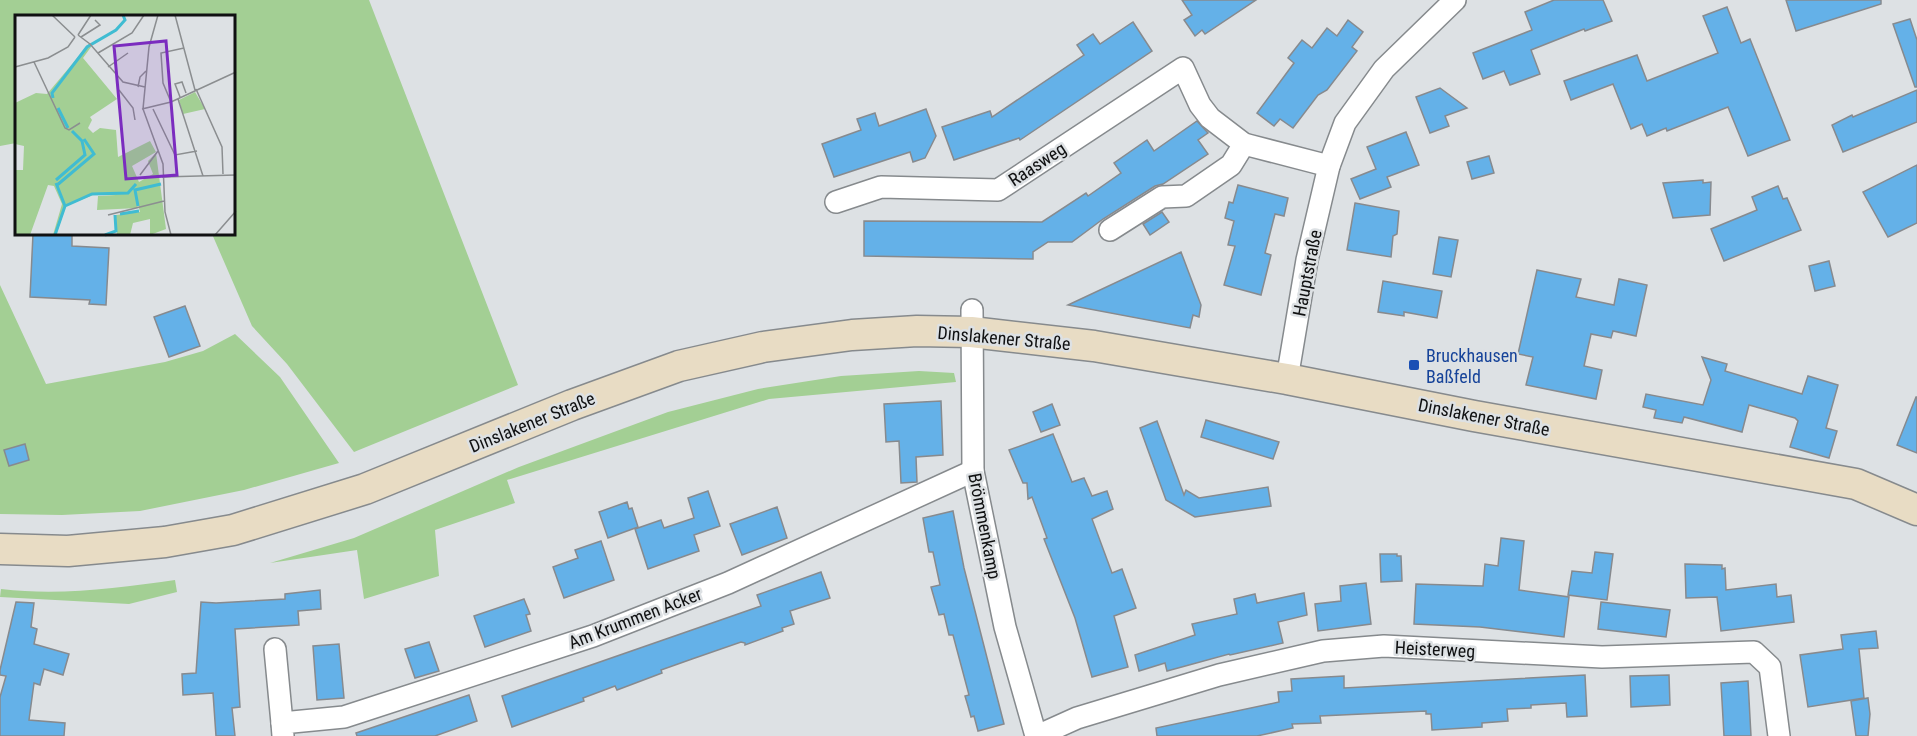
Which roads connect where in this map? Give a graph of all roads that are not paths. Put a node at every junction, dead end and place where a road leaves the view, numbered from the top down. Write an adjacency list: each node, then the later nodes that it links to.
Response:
1 (1455, 0): 3 (street, Hauptstraße)
2 (1244, 144): 3 (street); 4 (street, Raasweg); 5 (street)
3 (1329, 166): 7 (street, Hauptstraße)
4 (836, 202)
5 (1110, 230)
6 (972, 321): 7 (main road, Dinslakener Straße); 8 (street, Brömmenkamp); 10 (main road, Dinslakener Straße)
7 (1287, 379): 9 (main road, Dinslakener Straße)
8 (973, 471): 12 (street, Am Krummen Acker); 13 (street, Brömmenkamp)
9 (1917, 510)
10 (0, 549)
11 (275, 649): 12 (street, Am Krummen Acker)
12 (283, 730)
13 (1037, 736): 14 (street, Heisterweg)
14 (1779, 736)

